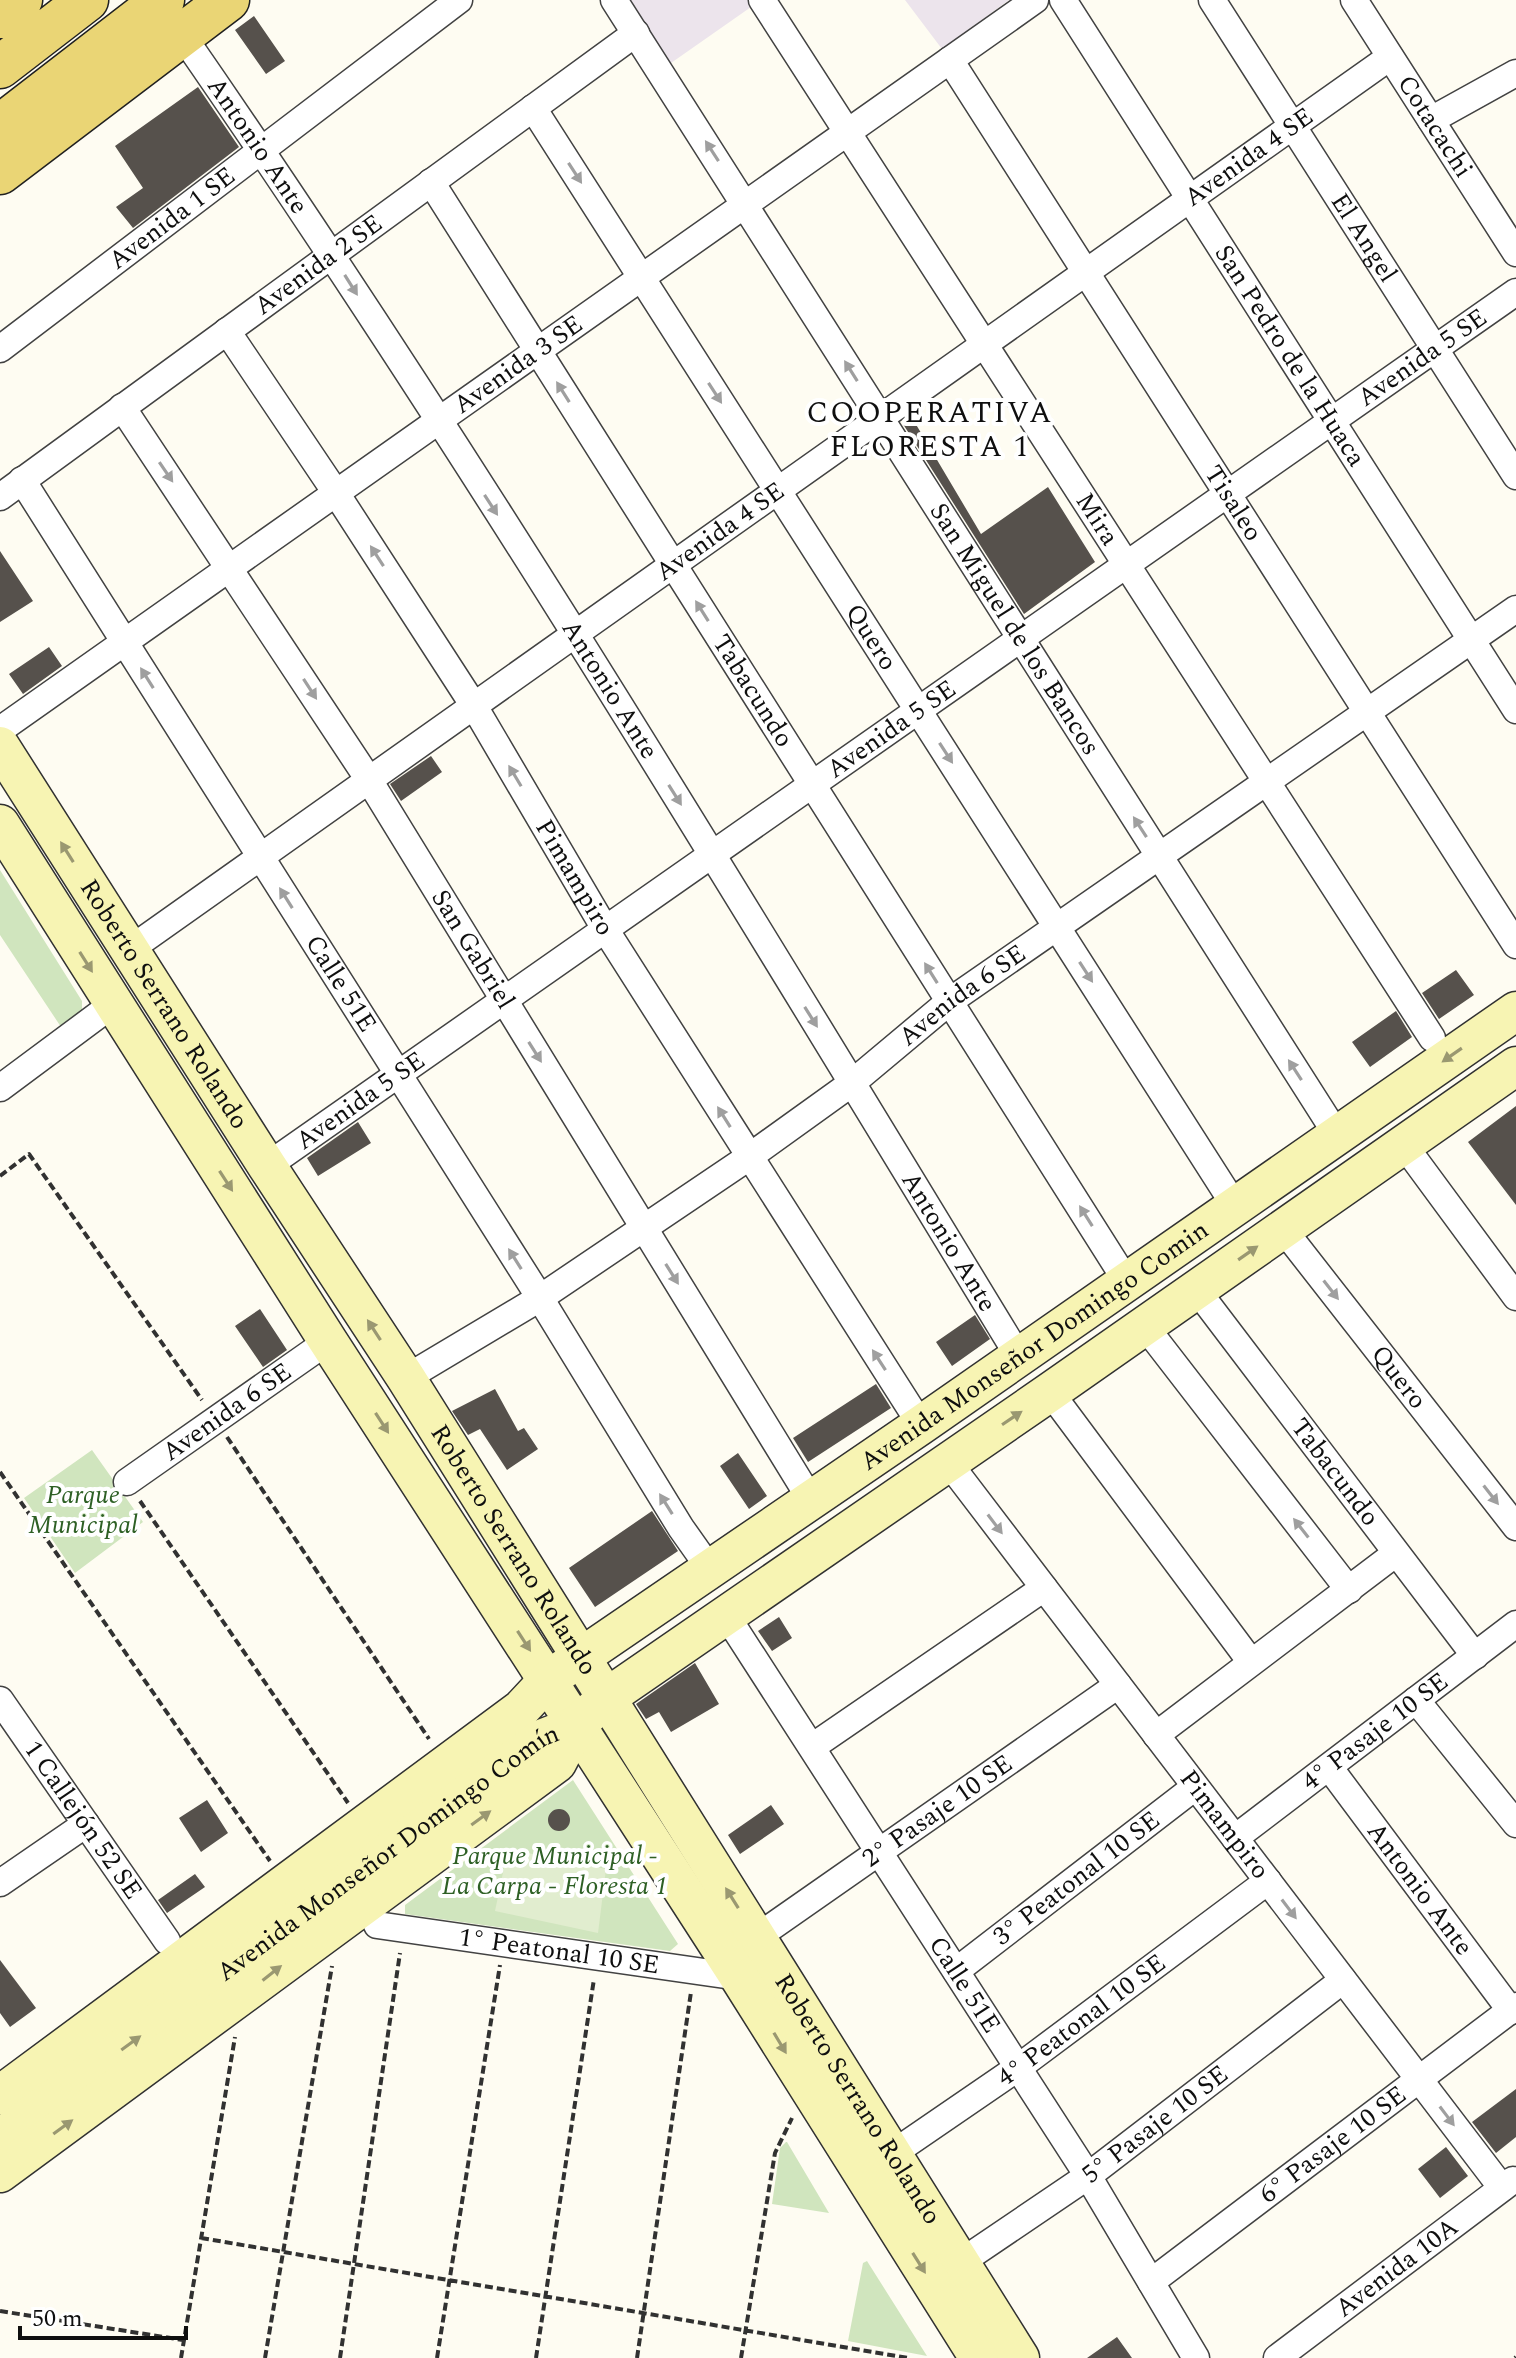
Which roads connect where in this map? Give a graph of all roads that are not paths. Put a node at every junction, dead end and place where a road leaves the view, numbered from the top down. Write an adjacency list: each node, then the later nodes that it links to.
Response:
1 (21, 0): 11 (main road)
2 (87, 0): 16 (main road)
3 (228, 0): 12 (main road)
4 (459, 0): 23 (street, Avenida 1 SE)
5 (614, 0): 13 (street, San Miguel de los Bancos)
6 (762, 0): 22 (street, Mira)
7 (1035, 0): 15 (street, Avenida 3 SE)
8 (1063, 0): 26 (street, San Pedro de la Huaca)
9 (1212, 0): 21 (street, El Angel)
10 (1364, 3): 14 (street, Cotacachi)
11 (0, 17)
12 (172, 18): 20 (main road); 23 (street, Antonio Ante); 24 (main road)
13 (636, 33): 18 (street, Avenida 2 SE); 27 (street, San Miguel de los Bancos, one-way to 13)
14 (1390, 57): 19 (street, Cotacachi); 21 (street, Avenida 4 SE)
15 (950, 60): 22 (street, Avenida 3 SE); 31 (street, Tisaleo)
16 (0, 67)
17 (1516, 73): 19 (street)
18 (533, 108): 25 (street, Avenida 2 SE); 32 (street, Quero, one-way to 32)
19 (1431, 120): 28 (street, Cotacachi)
20 (0, 126)
21 (1292, 126): 26 (street, Avenida 4 SE); 37 (street, El Angel)
22 (847, 133): 27 (street, Avenida 3 SE); 35 (street, Mira)
23 (260, 149): 30 (street, Antonio Ante); 36 (street, Avenida 1 SE)
24 (0, 173)
25 (431, 182): 30 (street, Avenida 2 SE); 38 (street, Tabacundo)
26 (1190, 199): 31 (street, Avenida 4 SE); 41 (street, San Pedro de la Huaca)
27 (745, 204): 32 (street, Avenida 3 SE); 40 (street, San Miguel de los Bancos, one-way to 27)
28 (1506, 217): 29 (street, Cotacachi)
29 (1516, 253)
30 (332, 255): 34 (street, Avenida 2 SE); 42 (street, Antonio Ante, one-way to 42)
31 (1086, 272): 35 (street, Avenida 4 SE); 47 (street, Tisaleo)
32 (642, 277): 38 (street, Avenida 3 SE); 45 (street, Quero, one-way to 45)
33 (1516, 292): 37 (street, Avenida 5 SE)
34 (227, 331): 39 (street, Avenida 2 SE); 46 (street, Pimampiro)
35 (984, 345): 40 (street, Avenida 4 SE); 50 (street, Mira)
36 (0, 349)
37 (1435, 349): 41 (street, Avenida 5 SE); 43 (street, El Angel)
38 (537, 351): 42 (street, Avenida 3 SE); 49 (street, Tabacundo, one-way to 38)
39 (122, 407): 44 (street, Avenida 2 SE); 51 (street, San Gabriel, one-way to 51)
40 (881, 418): 45 (street, Avenida 4 SE); 54 (street, San Miguel de los Bancos)
41 (1332, 421): 47 (street, Avenida 5 SE); 55 (street, San Pedro de la Huaca)
42 (437, 422): 46 (street, Avenida 3 SE); 53 (street, Antonio Ante, one-way to 53)
43 (1516, 476)
44 (22, 480): 48 (street, Avenida 2 SE); 56 (street, Calle 51E)
45 (778, 490): 49 (street, Avenida 4 SE); 58 (street, Quero)
46 (336, 493): 51 (street, Avenida 3 SE); 57 (street, Pimampiro, one-way to 46)
47 (1227, 494): 50 (street, Avenida 5 SE); 60 (street, Tisaleo)
48 (0, 497)
49 (673, 565): 53 (street, Avenida 4 SE); 65 (street, Tabacundo, one-way to 49)
50 (1126, 565): 54 (street, Avenida 5 SE); 64 (street, Mira)
51 (231, 567): 56 (street, Avenida 3 SE); 63 (street, San Gabriel, one-way to 63)
52 (1516, 609): 55 (street, Avenida 6 SE)
53 (575, 634): 57 (street, Avenida 4 SE); 67 (street, Antonio Ante, one-way to 67)
54 (1020, 639): 58 (street, Avenida 5 SE); 68 (street, San Miguel de los Bancos, one-way to 54)
55 (1471, 640): 59 (street, San Pedro de la Huaca); 60 (street, Avenida 6 SE)
56 (124, 642): 61 (street, Avenida 3 SE); 69 (street, Calle 51E, one-way to 56)
57 (474, 706): 63 (street, Avenida 4 SE); 71 (street, Pimampiro, one-way to 57)
58 (918, 710): 65 (street, Avenida 5 SE); 70 (street, Quero, one-way to 70)
59 (1516, 710)
60 (1367, 712): 64 (street, Avenida 6 SE); 72 (street, Tisaleo)
61 (0, 730)
62 (0, 746): 73 (main road, Roberto Serrano Rolando, one-way to 62)
63 (369, 780): 69 (street, Avenida 4 SE); 74 (street, San Gabriel)
64 (1266, 781): 68 (street, Avenida 6 SE); 78 (street, Mira)
65 (812, 784): 67 (street, Avenida 5 SE); 75 (street, Tabacundo, one-way to 65)
66 (0, 824): 76 (main road, Roberto Serrano Rolando, one-way to 76)
67 (711, 855): 71 (street, Avenida 5 SE); 81 (street, Antonio Ante, one-way to 81)
68 (1158, 856): 70 (street, Avenida 6 SE); 83 (street, San Miguel de los Bancos, one-way to 68)
69 (260, 857): 73 (street, Avenida 4 SE); 79 (street, Calle 51E, one-way to 69)
70 (1057, 927): 75 (street, Avenida 6 SE); 87 (street, Quero, one-way to 87)
71 (605, 929): 74 (street, Avenida 5 SE); 85 (street, Pimampiro, one-way to 71)
72 (1516, 945)
73 (129, 950): 86 (main road, Roberto Serrano Rolando)
74 (503, 1000): 79 (street, Avenida 5 SE); 88 (street, San Gabriel, one-way to 88)
75 (950, 1001): 81 (street, Avenida 6 SE); 90 (street, Tabacundo, one-way to 75)
76 (113, 1004): 82 (street); 95 (main road, Roberto Serrano Rolando, one-way to 95)
77 (1516, 1011): 83 (main road, Avenida Monseñor Domingo Comin, one-way to 83)
78 (1432, 1038)
79 (398, 1074): 86 (street, Avenida 5 SE); 93 (street, Calle 51E, one-way to 79)
80 (1511, 1080): 84 (main road, Avenida Monseñor Domingo Comin)
81 (852, 1083): 85 (street, Avenida 6 SE); 96 (street, Antonio Ante)
82 (0, 1088)
83 (1337, 1135): 87 (main road, Avenida Monseñor Domingo Comin)
84 (1404, 1145): 89 (main road, Avenida Monseñor Domingo Comin); 92 (street)
85 (749, 1157): 88 (street, Avenida 6 SE); 99 (street, Pimampiro, one-way to 85)
86 (267, 1166): 97 (main road, Roberto Serrano Rolando, one-way to 86)
87 (1235, 1206): 90 (main road, Avenida Monseñor Domingo Comin)
88 (643, 1227): 93 (street, Avenida 6 SE); 102 (street, San Gabriel, one-way to 102)
89 (1283, 1229): 91 (main road, Avenida Monseñor Domingo Comin, one-way to 89); 103 (street, Quero, one-way to 103)
90 (1127, 1282): 96 (main road, Avenida Monseñor Domingo Comin)
91 (1196, 1289): 94 (main road, Avenida Monseñor Domingo Comin); 104 (street, Tabacundo)
92 (1516, 1297)
93 (540, 1298): 97 (street, Avenida 6 SE); 105 (street, Calle 51E, one-way to 93)
94 (1144, 1325): 98 (main road, Avenida Monseñor Domingo Comin); 107 (street, one-way to 94)
95 (328, 1341): 101 (street, Avenida 6 SE); 113 (main road, Roberto Serrano Rolando, one-way to 113)
96 (1019, 1357): 99 (main road, Avenida Monseñor Domingo Comin)
97 (406, 1378): 111 (main road, Roberto Serrano Rolando)
98 (1050, 1392): 100 (main road, Avenida Monseñor Domingo Comin, one-way to 98); 112 (street)
99 (921, 1425): 102 (main road, Avenida Monseñor Domingo Comin)
100 (948, 1462): 106 (street, Pimampiro, one-way to 106); 108 (main road, Avenida Monseñor Domingo Comin)
101 (127, 1482)
102 (811, 1500): 105 (main road, Avenida Monseñor Domingo Comin)
103 (1516, 1527)
104 (1395, 1554): 107 (street); 110 (street, Tabacundo)
105 (710, 1569): 111 (main road, Avenida Monseñor Domingo Comin)
106 (1044, 1588): 114 (street, Pimampiro); 121 (street)
107 (1349, 1590): 112 (street)
108 (726, 1615): 115 (main road, Avenida Monseñor Domingo Comin); 121 (street, Calle 51E)
109 (1516, 1624): 110 (street, 4° Pasaje 10 SE)
110 (1475, 1656): 117 (street, 4° Pasaje 10 SE)
111 (580, 1657): 113 (main road, Avenida Monseñor Domingo Comin); 115 (main road, Roberto Serrano Rolando)
112 (1251, 1662): 120 (street)
113 (549, 1679): 118 (main road, Roberto Serrano Rolando); 132 (main road, Avenida Monseñor Domingo Comín); 138 (main road, Avenida Monseñor Domingo Comín)
114 (1118, 1685): 120 (street, Pimampiro); 127 (street, 2° Pasaje 10 SE)
115 (606, 1698): 118 (main road, Avenida Monseñor Domingo Comin); 131 (main road, Roberto Serrano Rolando, one-way to 115)
116 (0, 1700): 119 (street, 1 Callejón 52 SE)
117 (1416, 1700): 122 (street, 4° Pasaje 10 SE); 124 (street)
118 (577, 1725): 130 (main road, Avenida Monseñor Domingo Comín, one-way to 118); 134 (main road, Roberto Serrano Rolando); 137 (main road, Avenida Monseñor Domingo Comín)
119 (8, 1727): 125 (street, 1 Callejón 52 SE)
120 (1156, 1735): 123 (street, Pimampiro)
121 (812, 1747): 127 (street, Calle 51E)
122 (1329, 1767): 126 (street, 4° Pasaje 10 SE); 136 (street, Antonio Ante)
123 (1195, 1787): 126 (street, Pimampiro); 133 (street, 3° Peatonal 10 SE)
124 (1513, 1812)
125 (86, 1824): 129 (street); 132 (street, 1 Callejón 52 SE)
126 (1235, 1838): 128 (street, Pimampiro)
127 (880, 1853): 131 (street, 2° Pasaje 10 SE); 133 (street, Calle 51E)
128 (1268, 1881): 135 (street, Pimampiro, one-way to 135); 140 (street, 4° Peatonal 10 SE)
129 (0, 1883)
130 (359, 1923): 134 (street, 1° Peatonal 10 SE); 137 (main road, Avenida Monseñor Domingo Comín, one-way to 130)
131 (757, 1937): 144 (main road, Roberto Serrano Rolando)
132 (167, 1941): 138 (main road, Avenida Monseñor Domingo Comín)
133 (956, 1971): 140 (street, Calle 51E)
134 (739, 1977): 150 (main road, Roberto Serrano Rolando, one-way to 150)
135 (1343, 1980): 141 (street, Pimampiro); 146 (street, 5° Pasaje 10 SE)
136 (1513, 2008): 141 (street, 6° Pasaje 10 SE)
137 (171, 2030): 143 (main road, Avenida Monseñor Domingo Comín, one-way to 137); 145 (main road, Avenida Monseñor Domingo Comín, one-way to 137)
138 (59, 2035): 139 (main road, Avenida Monseñor Domingo Comín); 142 (main road, Avenida Monseñor Domingo Comín)
139 (0, 2064)
140 (1019, 2067): 144 (street, 4° Peatonal 10 SE); 146 (street, Calle 51E)
141 (1419, 2080): 147 (street, Pimampiro, one-way to 147); 149 (street, 6° Pasaje 10 SE)
142 (0, 2095)
143 (0, 2138)
144 (892, 2154): 148 (main road, Roberto Serrano Rolando)
145 (0, 2173)
146 (1088, 2176): 148 (street, 5° Pasaje 10 SE); 149 (street, Calle 51E)
147 (1509, 2183): 153 (street, Avenida 10A)
148 (961, 2262): 151 (main road, Roberto Serrano Rolando)
149 (1151, 2282): 152 (street, Calle 51E)
150 (979, 2358)
151 (1020, 2358)
152 (1196, 2358)
153 (1277, 2358)

